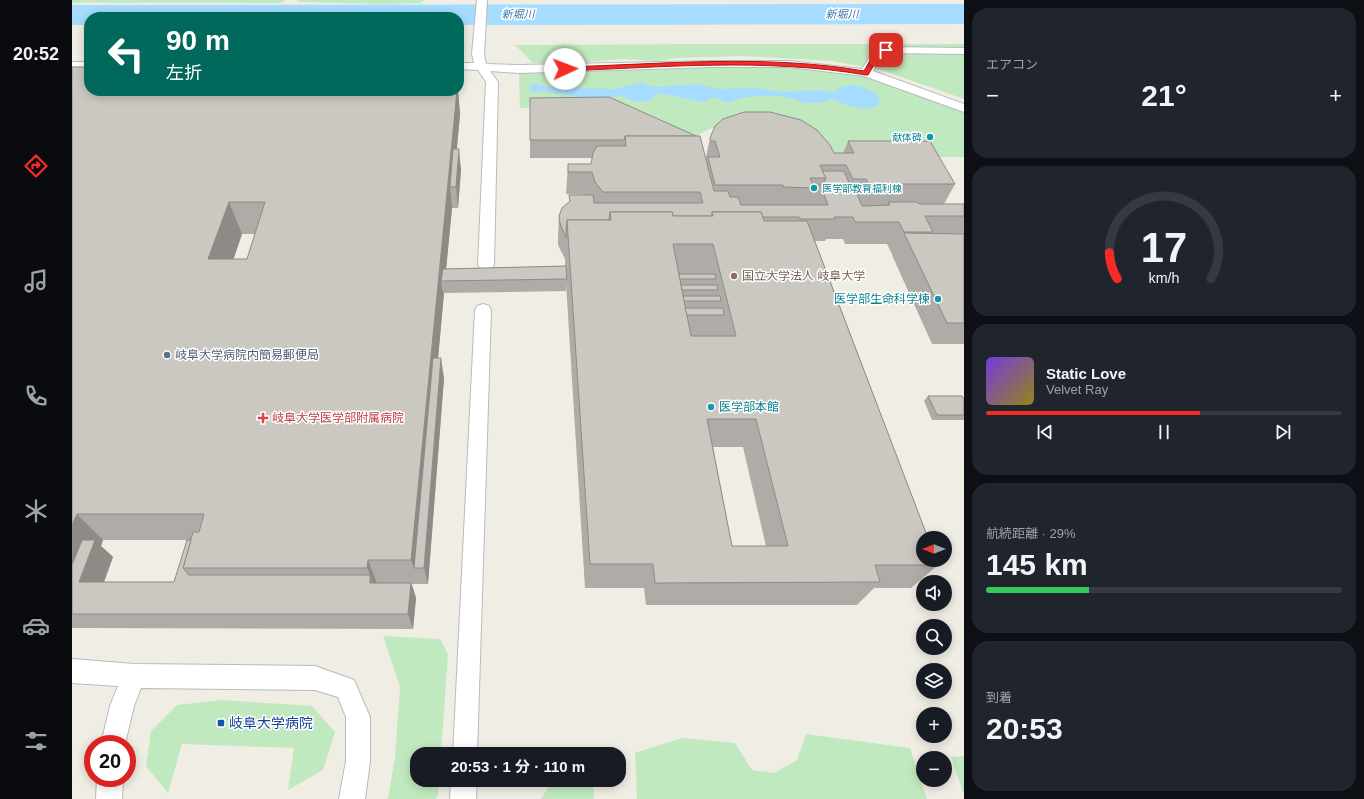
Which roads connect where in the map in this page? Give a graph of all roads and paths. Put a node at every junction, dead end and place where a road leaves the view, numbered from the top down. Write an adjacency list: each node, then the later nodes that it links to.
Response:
1 (482, 2): 6 (lane)
2 (964, 51): 7 (lane)
3 (72, 65): 4 (lane)
4 (84, 65)
5 (464, 66): 6 (lane)
6 (481, 67): 7 (lane); 9 (lane)
7 (866, 73): 8 (lane)
8 (964, 108)
9 (486, 265)
10 (483, 310): 14 (lane)
11 (72, 671): 12 (lane)
12 (134, 676): 13 (lane); 18 (lane)
13 (115, 735)
14 (465, 747)
15 (110, 787): 17 (lane)
16 (464, 787): 19 (lane)
17 (109, 799)
18 (352, 799)
19 (463, 799)

